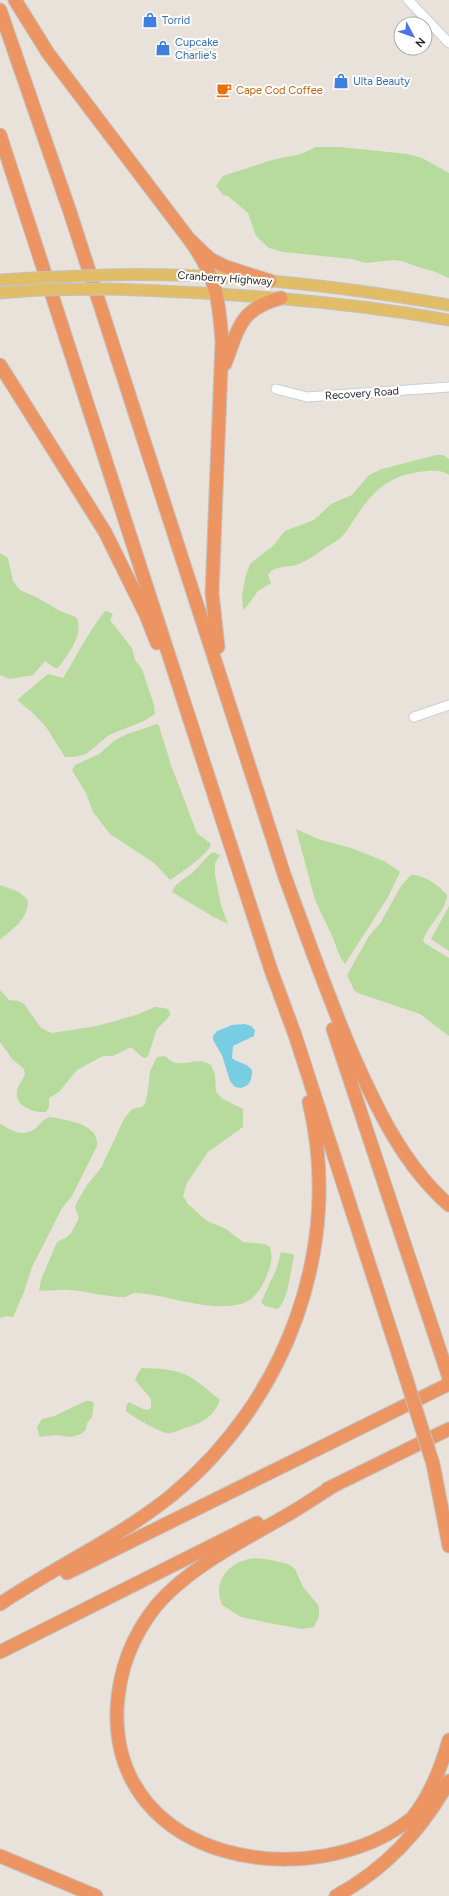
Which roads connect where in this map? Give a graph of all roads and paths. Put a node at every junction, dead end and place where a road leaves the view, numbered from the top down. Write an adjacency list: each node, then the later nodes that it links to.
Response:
1 (15, 0): 6 (highway)
2 (408, 0): 4 (street)
3 (0, 10): 19 (highway)
4 (449, 44)
5 (0, 135): 22 (highway)
6 (189, 239): 7 (highway); 9 (highway)
7 (212, 276): 8 (main road, Cranberry Highway, bridge); 9 (main road, Cranberry Highway); 11 (highway)
8 (0, 280)
9 (270, 281): 13 (main road, Cranberry Highway)
10 (0, 293): 11 (main road, Cranberry Highway, bridge)
11 (217, 293): 12 (main road, Cranberry Highway); 16 (highway)
12 (281, 298): 14 (main road, Cranberry Highway); 16 (highway)
13 (449, 305)
14 (449, 320)
15 (0, 365): 22 (highway)
16 (221, 375): 19 (highway)
17 (449, 387): 18 (street, Recovery Road)
18 (276, 389)
19 (229, 704): 23 (highway)
20 (449, 705): 21 (street)
21 (414, 717)
22 (194, 733): 24 (highway)
23 (317, 965): 25 (highway); 26 (highway)
24 (271, 970): 30 (highway, bridge); 31 (highway)
25 (449, 1205)
26 (449, 1378)
27 (449, 1384): 31 (highway)
28 (449, 1429): 29 (highway)
29 (335, 1485): 32 (highway); 35 (highway)
30 (449, 1546)
31 (0, 1604)
32 (0, 1652)
33 (449, 1740): 37 (highway)
34 (449, 1781): 39 (highway)
35 (186, 1847)
36 (0, 1856): 38 (highway)
37 (366, 1857)
38 (96, 1896)
39 (336, 1896)

